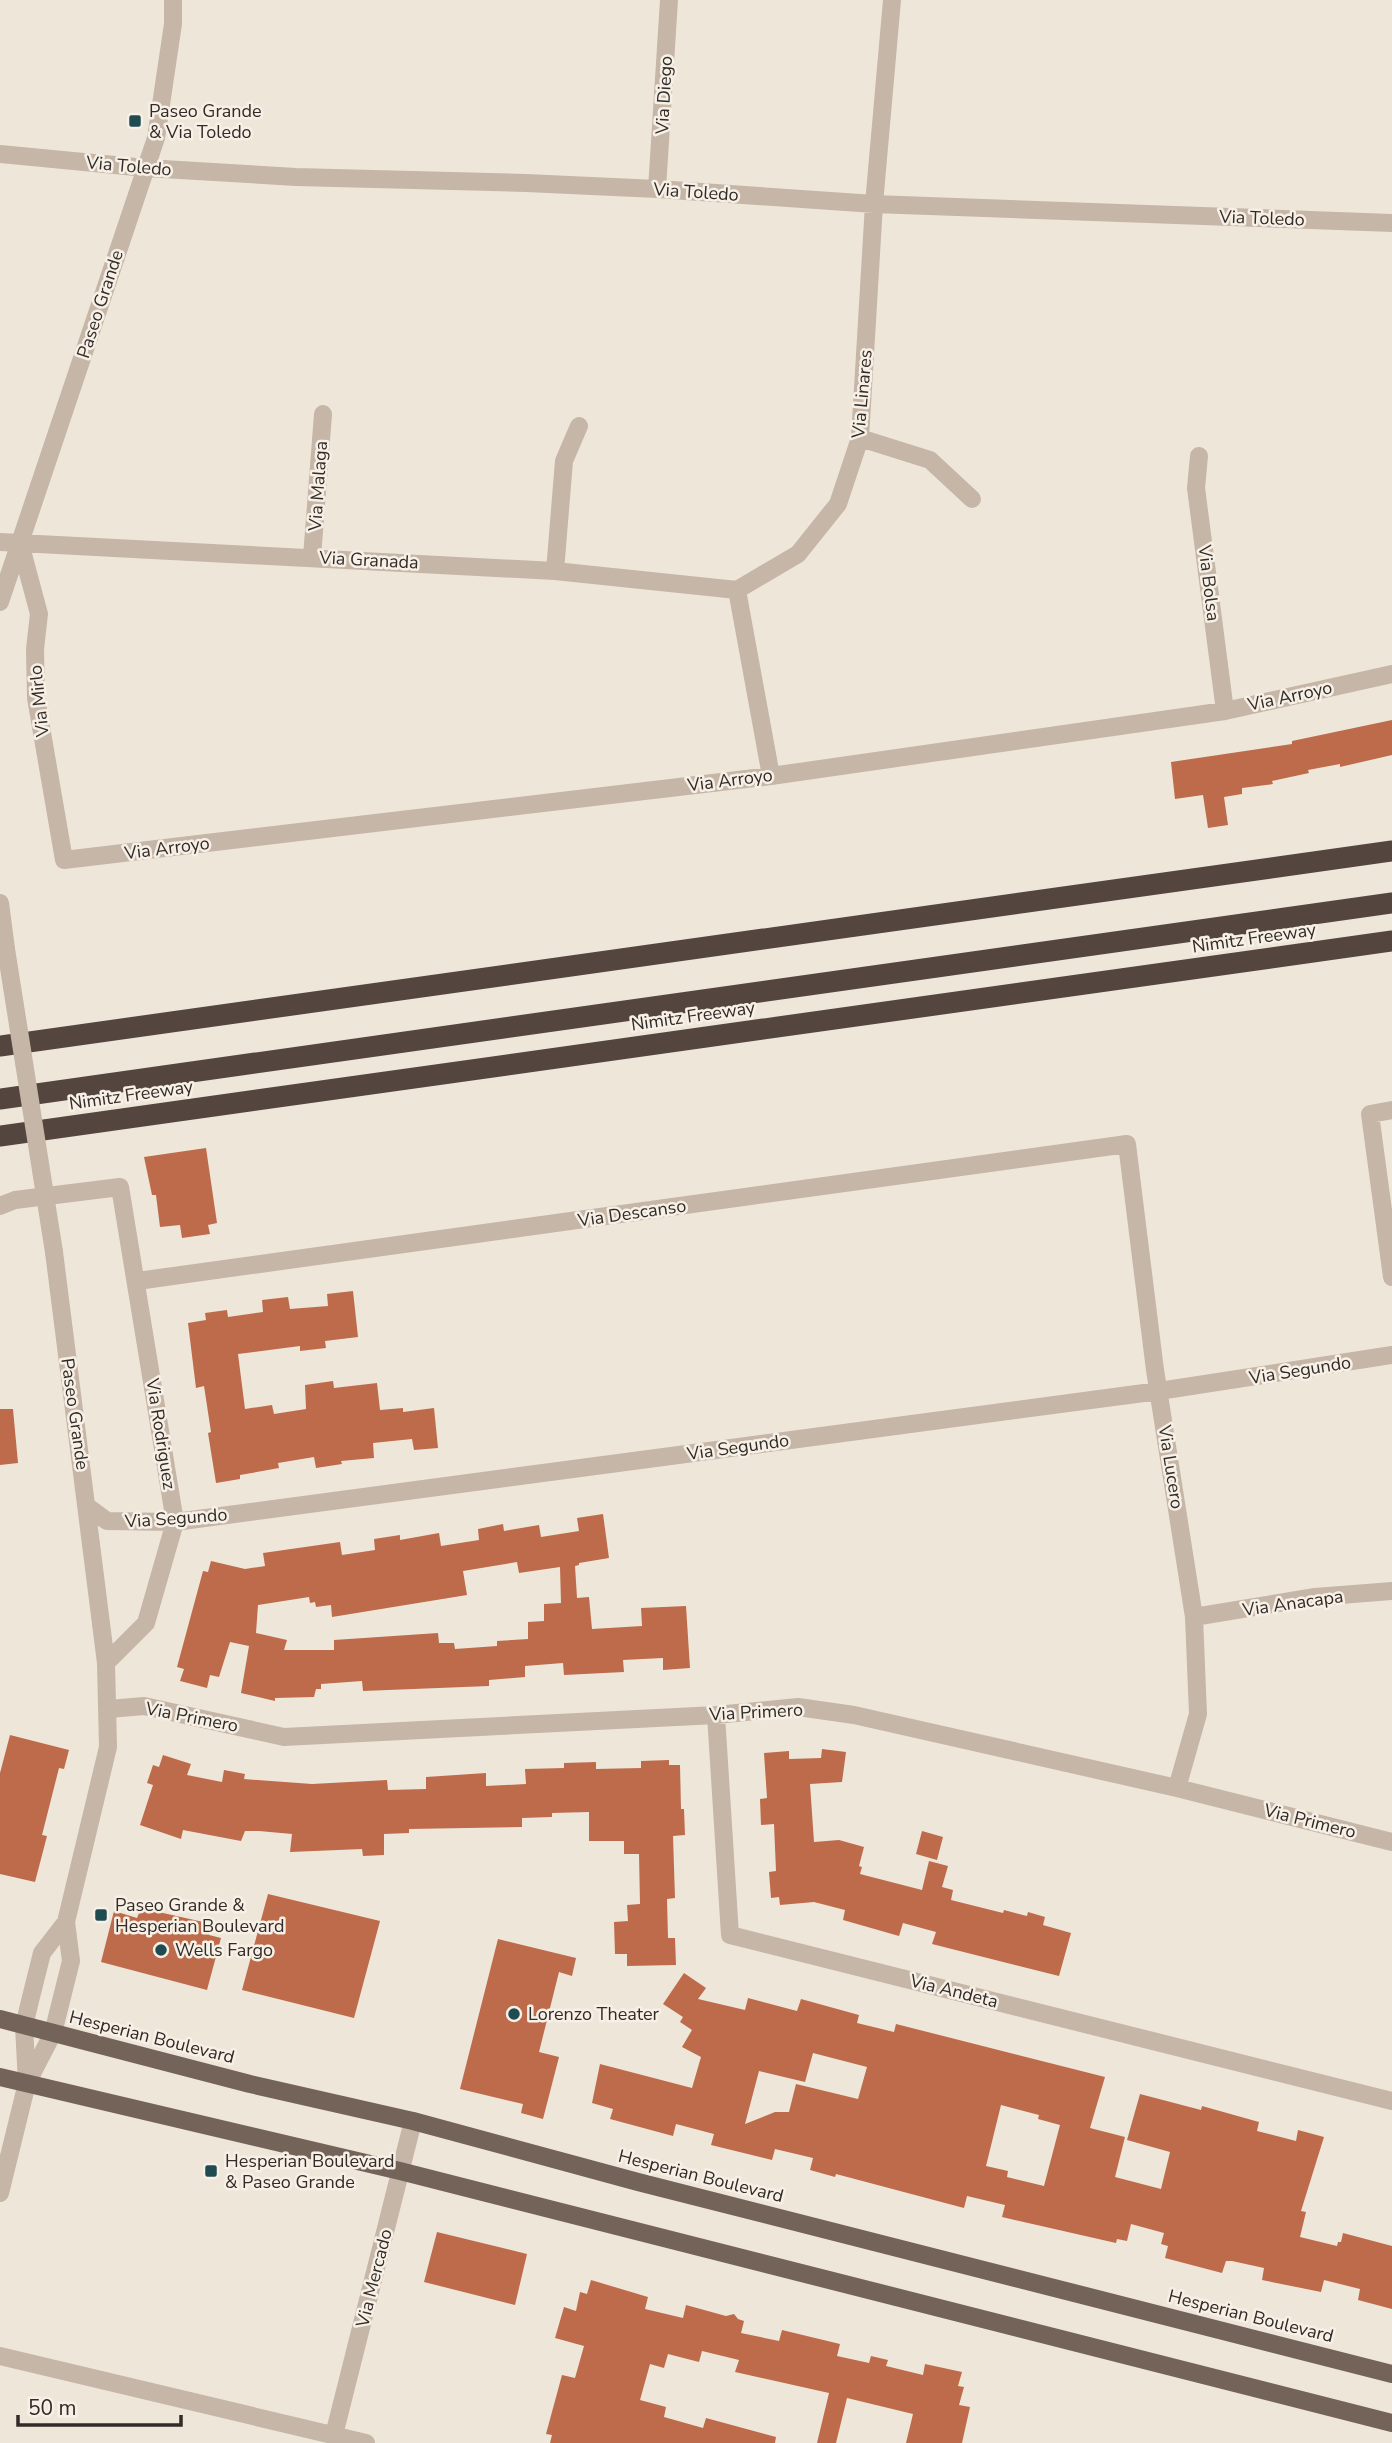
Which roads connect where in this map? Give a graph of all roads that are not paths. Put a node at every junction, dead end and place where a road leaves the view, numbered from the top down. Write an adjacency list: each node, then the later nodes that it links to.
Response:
1 (173, 0): 5 (street, Paseo Grande)
2 (669, 0): 6 (street, Via Diego)
3 (892, 0): 7 (street, Via Linares)
4 (0, 154): 5 (street, Via Toledo)
5 (146, 168): 6 (street, Via Toledo); 15 (street, Paseo Grande)
6 (657, 189): 7 (street, Via Toledo)
7 (874, 204): 8 (street, Via Toledo); 11 (street, Via Linares)
8 (1392, 223)
9 (323, 414): 16 (street, Via Malaga)
10 (579, 426): 17 (street)
11 (860, 439): 13 (street); 18 (street, Via Linares)
12 (1199, 456): 21 (street, Via Bolsa)
13 (972, 499)
14 (0, 542): 15 (street, Via Granada)
15 (20, 543): 16 (street, Via Granada); 19 (street, Paseo Grande); 24 (street, Via Mirlo)
16 (312, 557): 17 (street, Via Granada)
17 (555, 572): 18 (street, Via Granada)
18 (737, 590): 22 (street)
19 (0, 602)
20 (1392, 674): 21 (street, Via Arroyo)
21 (1225, 710): 22 (street, Via Arroyo)
22 (771, 776): 24 (street, Via Arroyo)
23 (1392, 851): 28 (highway)
24 (64, 860)
25 (0, 903): 38 (street, Paseo Grande, bridge)
26 (1392, 903): 29 (highway)
27 (1392, 941): 31 (highway, Nimitz Freeway)
28 (0, 1046)
29 (0, 1099)
30 (1392, 1110): 34 (street)
31 (0, 1136)
32 (1127, 1144): 35 (street, Via Descanso); 37 (street, Via Lucero)
33 (0, 1206): 35 (street, Via Rodriguez)
34 (1392, 1277)
35 (137, 1281): 39 (street, Via Rodriguez)
36 (1392, 1355): 37 (street, Via Segundo)
37 (1159, 1391): 39 (street, Via Segundo); 41 (street, Via Lucero)
38 (88, 1507): 39 (street, Via Segundo); 42 (street, Paseo Grande)
39 (175, 1522): 42 (street, Via Rodriguez)
40 (1392, 1591): 41 (street, Via Anacapa)
41 (1194, 1617): 45 (street, Via Lucero)
42 (106, 1663): 43 (street, Paseo Grande)
43 (109, 1709): 44 (street, Via Primero); 47 (street, Paseo Grande)
44 (716, 1715): 45 (street, Via Primero); 53 (street, Via Andeta)
45 (1177, 1788): 46 (street, Via Primero)
46 (1392, 1842)
47 (66, 1923): 49 (street, Paseo Grande); 50 (street, Paseo Grande)
48 (0, 2019): 49 (main road, Hesperian Boulevard)
49 (24, 2026): 50 (main road, Hesperian Boulevard); 52 (street, Paseo Grande)
50 (53, 2033): 52 (street, Paseo Grande); 54 (main road, Hesperian Boulevard)
51 (0, 2077): 52 (main road)
52 (27, 2083): 55 (main road); 56 (street, Paseo Grande)
53 (1392, 2101)
54 (413, 2121): 55 (street, Via Mercado); 58 (main road, Hesperian Boulevard)
55 (400, 2171): 59 (main road); 60 (street, Via Mercado)
56 (0, 2193)
57 (0, 2357): 60 (street)
58 (1392, 2374)
59 (1392, 2423)
60 (334, 2435): 61 (street)
61 (366, 2443)

